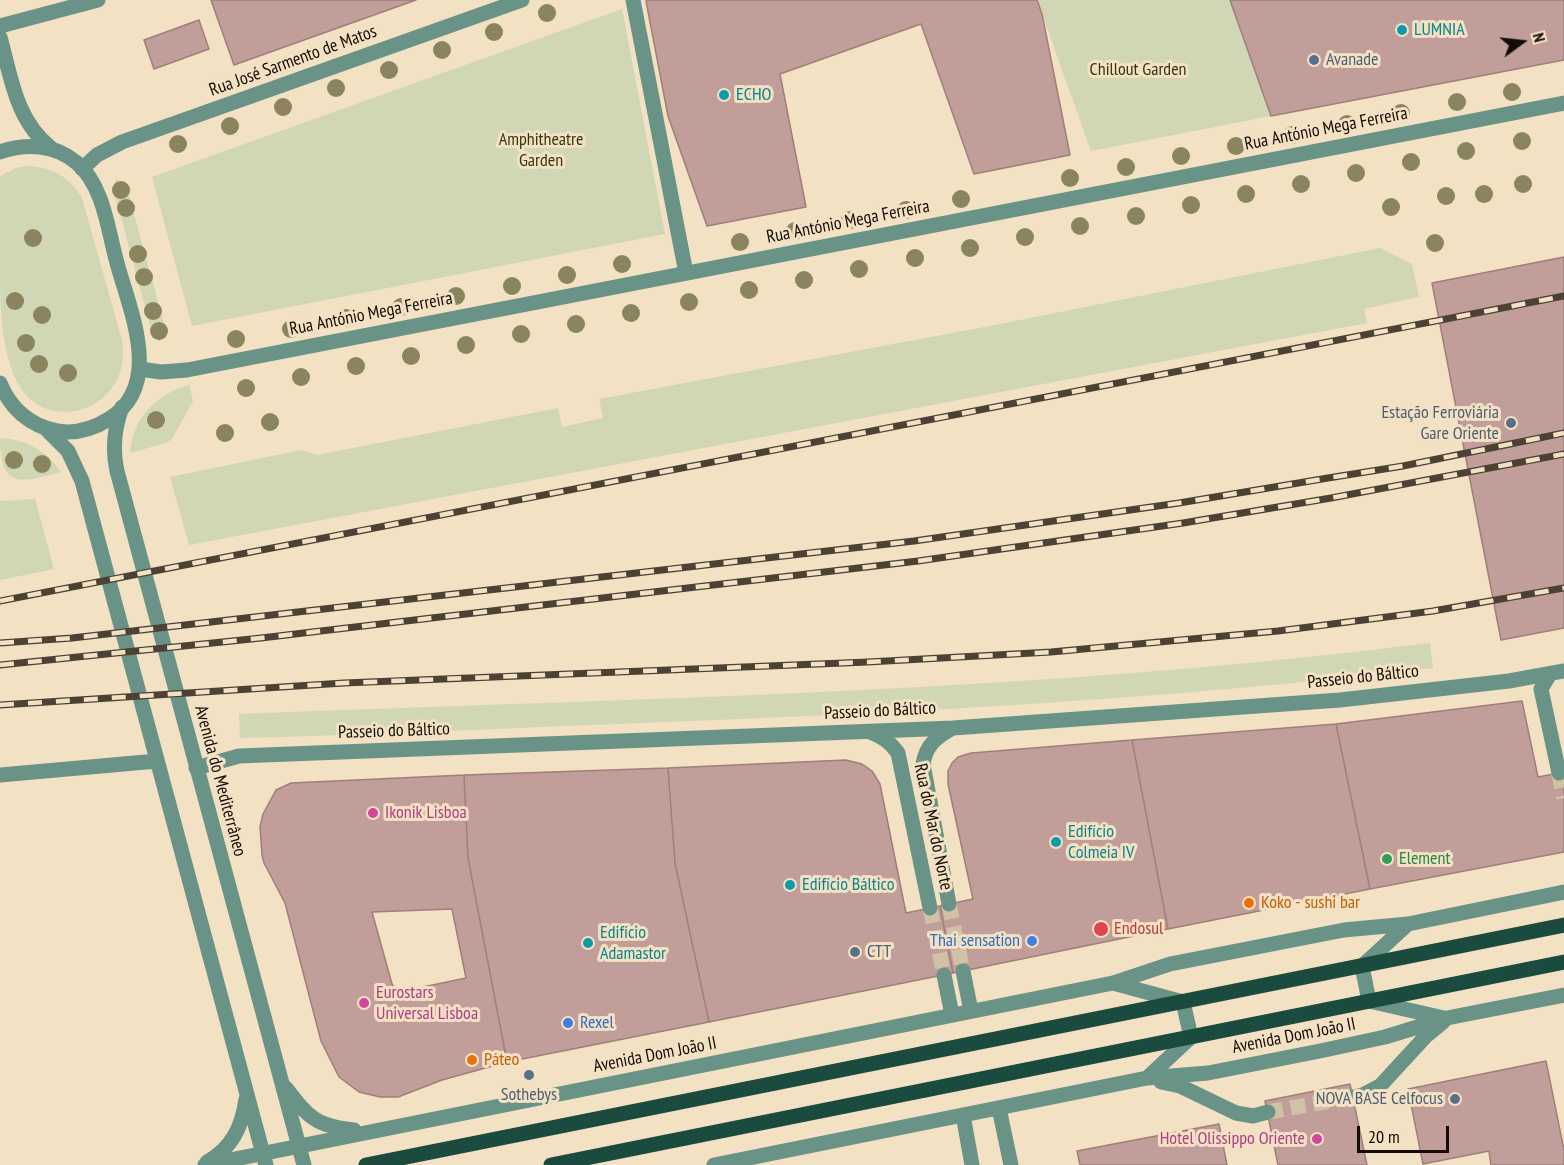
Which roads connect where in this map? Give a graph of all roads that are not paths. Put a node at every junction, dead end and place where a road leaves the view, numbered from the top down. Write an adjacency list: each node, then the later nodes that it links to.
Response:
1 (522, 0): 11 (street, Rua José Sarmento de Matos)
2 (633, 0): 12 (street)
3 (91, 1): 4 (street)
4 (0, 26)
5 (0, 37): 9 (street)
6 (1564, 103): 12 (street, Rua António Mega Ferreira)
7 (0, 144): 8 (street)
8 (25, 146): 9 (street); 10 (street)
9 (53, 150): 11 (street)
10 (0, 152)
11 (82, 169): 13 (street)
12 (686, 273): 13 (street, Rua António Mega Ferreira)
13 (140, 369): 16 (street)
14 (0, 383): 15 (street)
15 (5, 407): 17 (street)
16 (122, 407): 17 (street); 23 (street, Avenida do Mediterrâneo)
17 (45, 428): 22 (street)
18 (1557, 673): 19 (street); 20 (street, Passeio do Báltico); 24 (street)
19 (1564, 681)
20 (953, 728): 21 (street, Passeio do Báltico); 27 (street, Rua do Mar do Norte)
21 (870, 732): 23 (street, Passeio do Báltico); 28 (street, Rua do Mar do Norte)
22 (157, 761): 25 (street); 45 (street)
23 (196, 768): 44 (street, Avenida do Mediterrâneo)
24 (1559, 773)
25 (0, 775)
26 (1564, 892): 29 (street, Avenida Dom João II)
27 (949, 904)
28 (930, 908)
29 (1408, 924): 32 (street); 35 (street, Avenida Dom João II)
30 (1564, 925): 32 (main road, Avenida Dom João II)
31 (1564, 962): 37 (main road, Avenida Dom João II)
32 (1362, 966): 37 (street, Avenida Dom João II); 38 (main road, Avenida Dom João II)
33 (963, 971): 39 (street)
34 (944, 975): 40 (street)
35 (1113, 983): 38 (street, Avenida Dom João II); 39 (street, Avenida Dom João II)
36 (1564, 995): 41 (street, Avenida Dom João II)
37 (1369, 1001): 41 (street, Avenida Dom João II); 42 (main road, Avenida Dom João II)
38 (1183, 1002): 42 (street); 55 (main road, Avenida Dom João II)
39 (971, 1011): 40 (street, Avenida Dom João II)
40 (952, 1015): 50 (street, Avenida Dom João II)
41 (1447, 1018): 43 (street, Avenida Dom João II); 46 (street)
42 (1191, 1037): 43 (street); 56 (main road, Avenida Dom João II)
43 (1147, 1078): 47 (street, Avenida Dom João II); 48 (street)
44 (282, 1084): 50 (street); 51 (street, Avenida do Mediterrâneo)
45 (246, 1093): 52 (street); 53 (street)
46 (1353, 1097)
47 (999, 1108): 49 (street, Avenida Dom João II); 59 (street)
48 (1268, 1112)
49 (963, 1115): 57 (street, Avenida Dom João II); 58 (street)
50 (370, 1132): 51 (street, Avenida Dom João II)
51 (299, 1146): 52 (street, Avenida Dom João II); 54 (street, Avenida do Mediterrâneo)
52 (264, 1159): 53 (street, Avenida Dom João II)
53 (203, 1165)
54 (304, 1165)
55 (366, 1165)
56 (551, 1165)
57 (714, 1165)
58 (972, 1165)
59 (1011, 1165)

